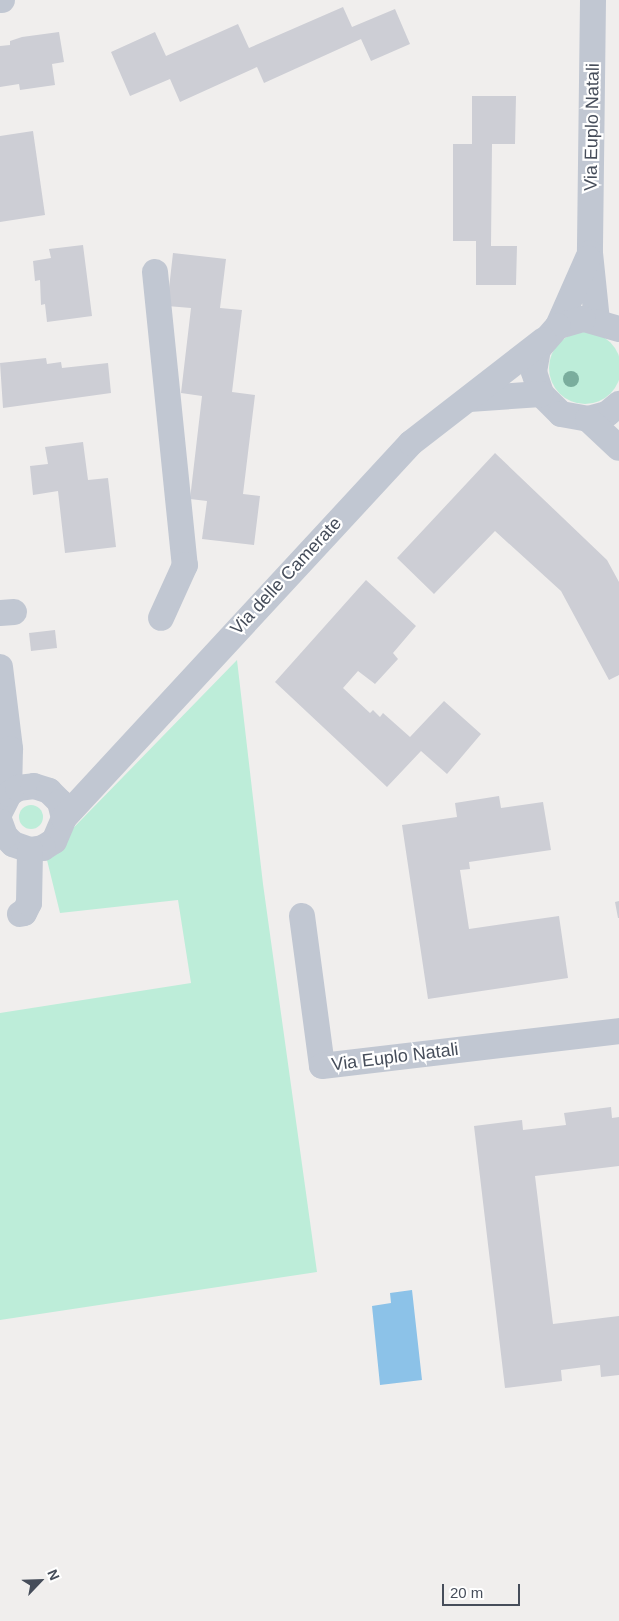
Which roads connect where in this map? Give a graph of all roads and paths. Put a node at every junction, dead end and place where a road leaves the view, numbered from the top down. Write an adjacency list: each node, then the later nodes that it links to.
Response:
1 (593, 0): 2 (street, Via Euplo Natali)
2 (590, 253): 4 (street, Via Euplo Natali); 5 (street, Via Euplo Natali)
3 (155, 272): 11 (street)
4 (611, 327): 5 (street, Via delle Camerate)
5 (551, 333): 6 (street); 7 (street, Via delle Camerate)
6 (541, 394): 7 (street); 9 (street)
7 (469, 399): 14 (street, Via delle Camerate)
8 (619, 404): 9 (street)
9 (588, 419): 10 (street)
10 (619, 448)
11 (161, 618)
12 (8, 675): 13 (street)
13 (10, 749): 15 (street); 16 (street)
14 (113, 764): 15 (street, Via delle Camerate); 17 (street, Via delle Camerate)
15 (42, 788): 16 (street, Via delle Camerate); 17 (street)
16 (4, 803)
17 (64, 818): 18 (street, Via delle Camerate)
18 (11, 841): 19 (street)
19 (20, 914)
20 (302, 916): 21 (street, Via Euplo Natali)
21 (619, 1031)

